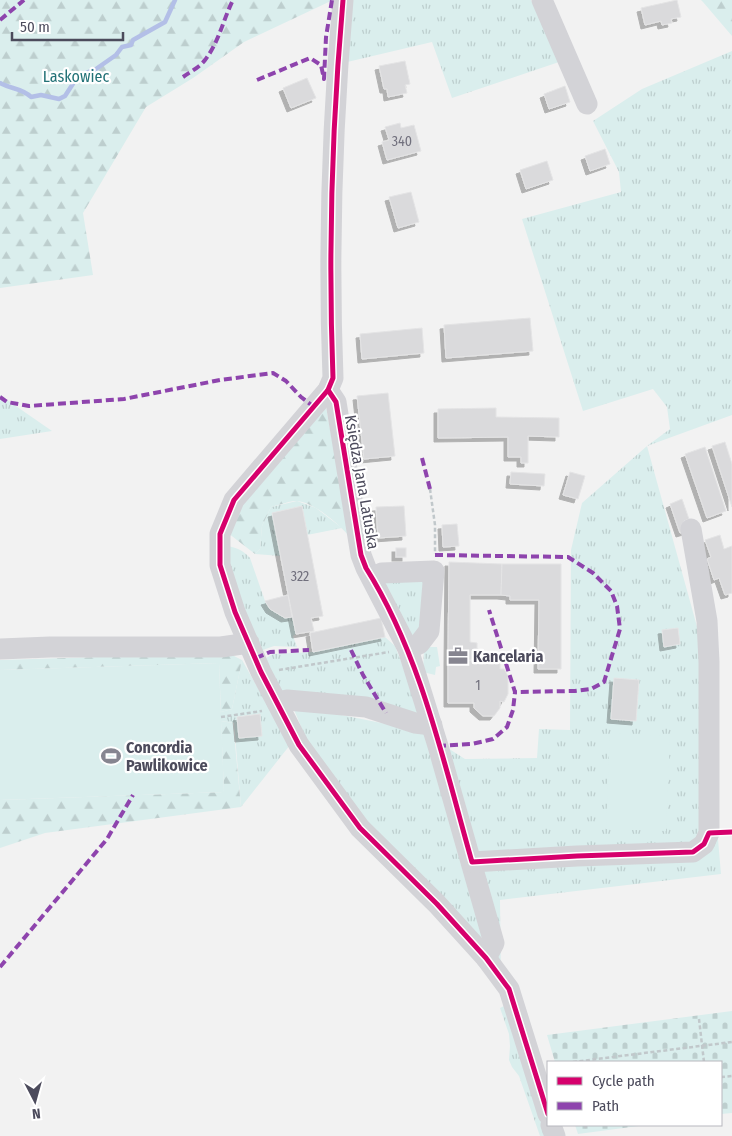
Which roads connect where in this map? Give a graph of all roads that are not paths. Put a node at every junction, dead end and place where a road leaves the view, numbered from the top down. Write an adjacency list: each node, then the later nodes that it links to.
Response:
1 (344, 0): 4 (street)
2 (542, 0): 3 (street)
3 (587, 104)
4 (328, 390): 6 (street, Księdza Jana Latuska); 7 (street)
5 (691, 529): 12 (street)
6 (372, 578): 9 (street, Księdza Jana Latuska); 9 (street)
7 (249, 643): 8 (street); 10 (street)
8 (0, 649)
9 (408, 649): 11 (street, Księdza Jana Latuska)
10 (276, 702): 11 (street); 13 (street)
11 (432, 725): 12 (street, Księdza Jana Latuska)
12 (472, 862): 13 (street, Księdza Jana Latuska)
13 (486, 958): 14 (street)
14 (547, 1108)

